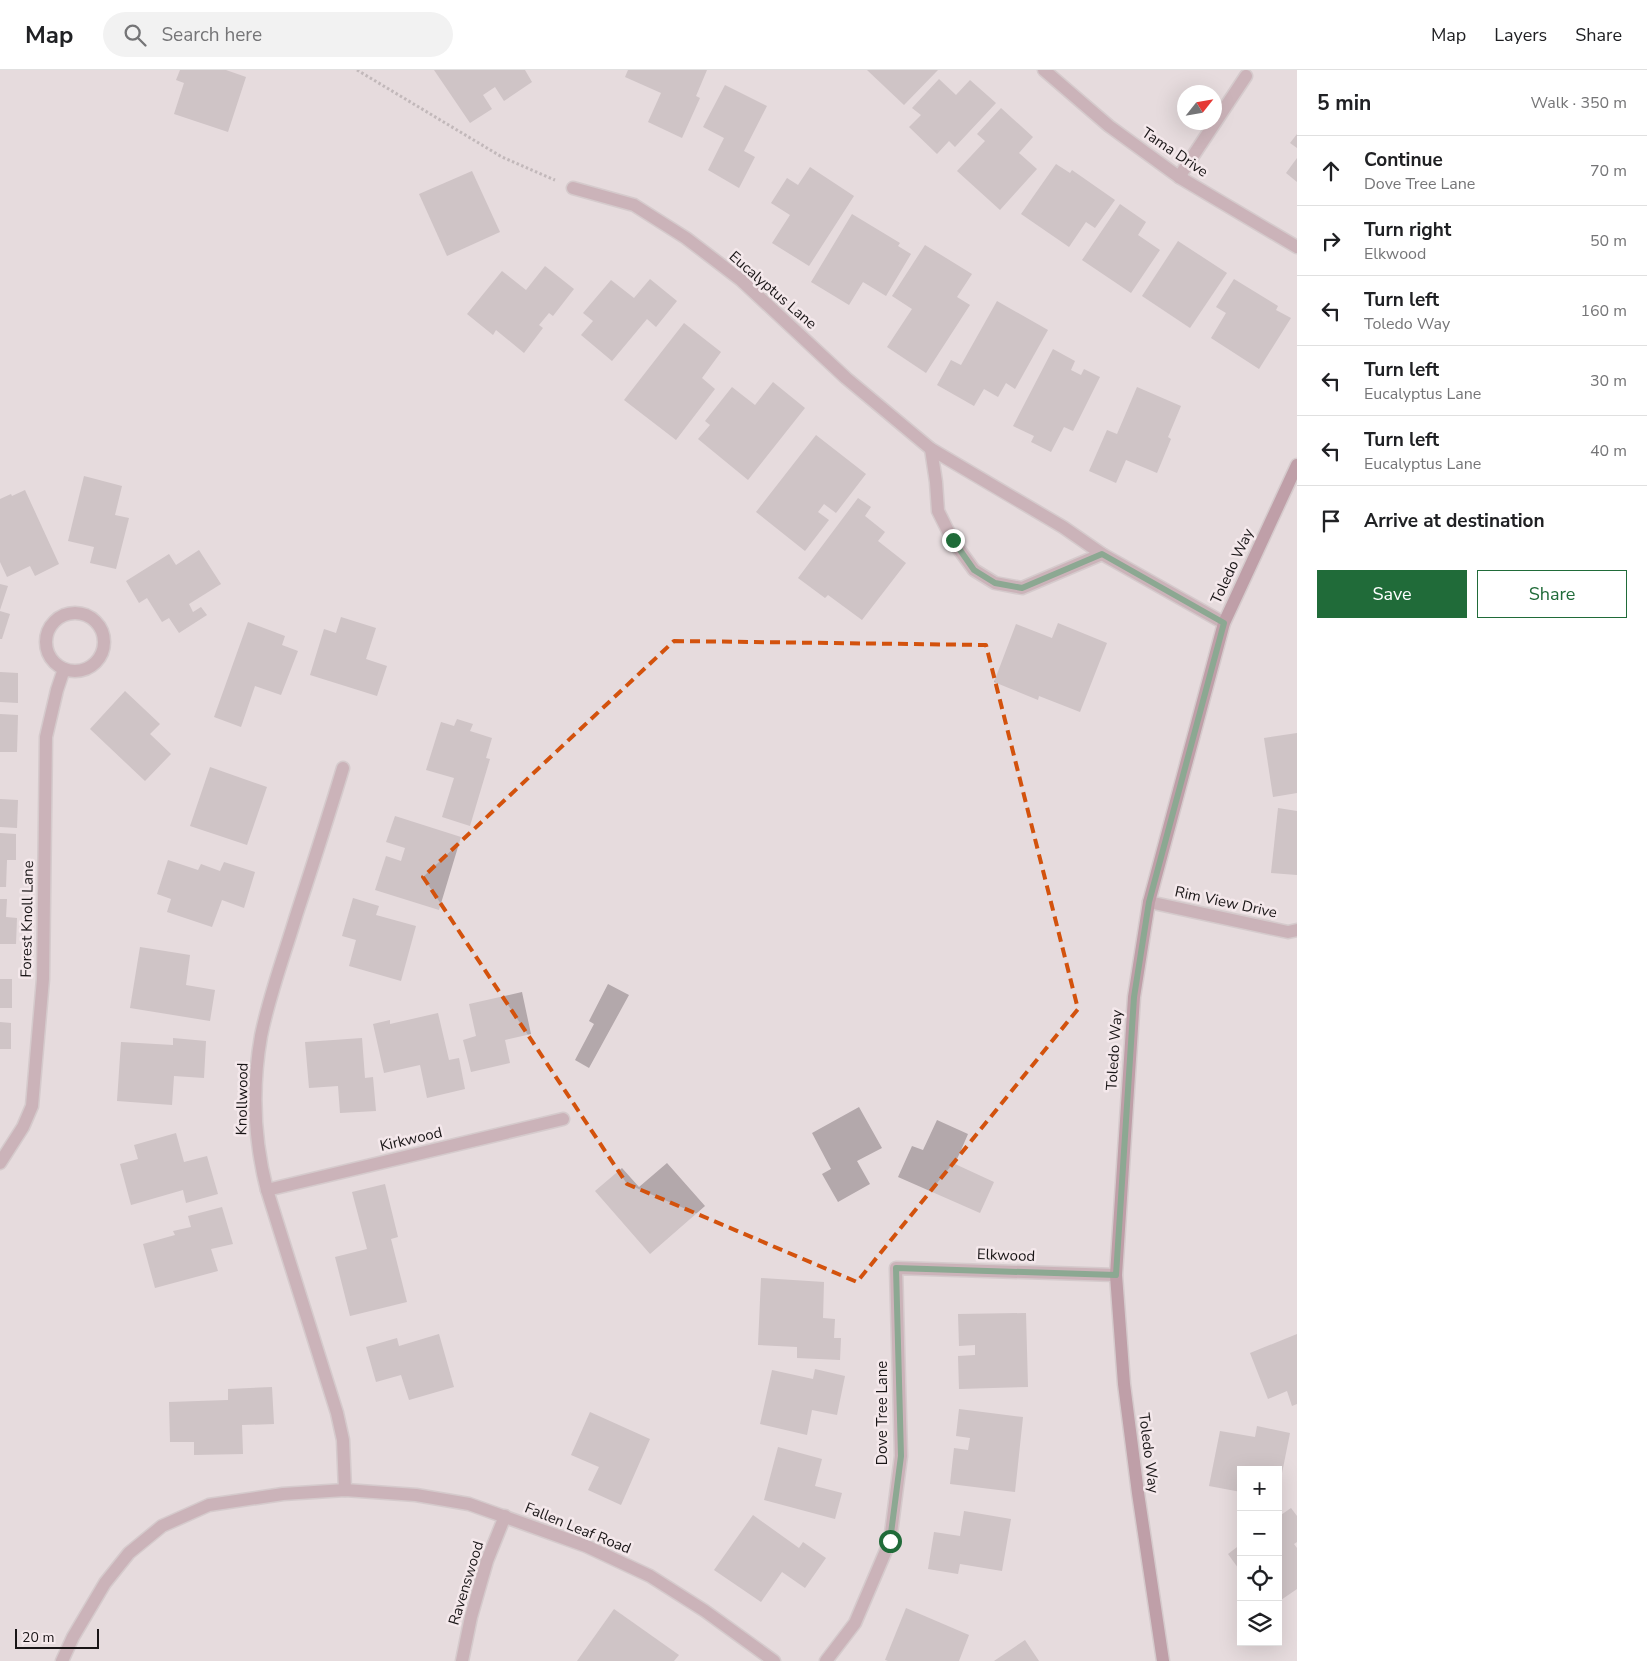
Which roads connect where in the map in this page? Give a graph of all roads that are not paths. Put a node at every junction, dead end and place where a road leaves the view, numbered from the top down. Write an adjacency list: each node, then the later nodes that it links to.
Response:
1 (1044, 70): 3 (street, Tama Drive)
2 (1246, 76): 3 (street)
3 (1179, 177): 5 (street, Tama Drive)
4 (573, 188): 6 (street, Eucalyptus Lane)
5 (1297, 247)
6 (931, 449): 8 (street, Eucalyptus Lane); 8 (street)
7 (1297, 465): 9 (main road, Toledo Way)
8 (1102, 554): 9 (street, Eucalyptus Lane)
9 (1224, 623): 12 (main road, Toledo Way)
10 (64, 669): 10 (street); 15 (street, Forest Knoll Lane)
11 (343, 768): 16 (street, Knollwood)
12 (1149, 902): 13 (street, Rim View Drive); 18 (main road, Toledo Way)
13 (1297, 930)
14 (563, 1120): 16 (street, Kirkwood)
15 (0, 1163)
16 (267, 1190): 19 (street, Knollwood)
17 (896, 1268): 18 (street, Elkwood); 24 (street, Dove Tree Lane)
18 (1116, 1275): 25 (main road, Toledo Way)
19 (345, 1490): 20 (street, Fallen Leaf Road); 21 (street, Fallen Leaf Road)
20 (505, 1516): 22 (street, Ravenswood); 23 (street, Fallen Leaf Road)
21 (62, 1661)
22 (462, 1661)
23 (774, 1661)
24 (826, 1661)
25 (1163, 1661)

